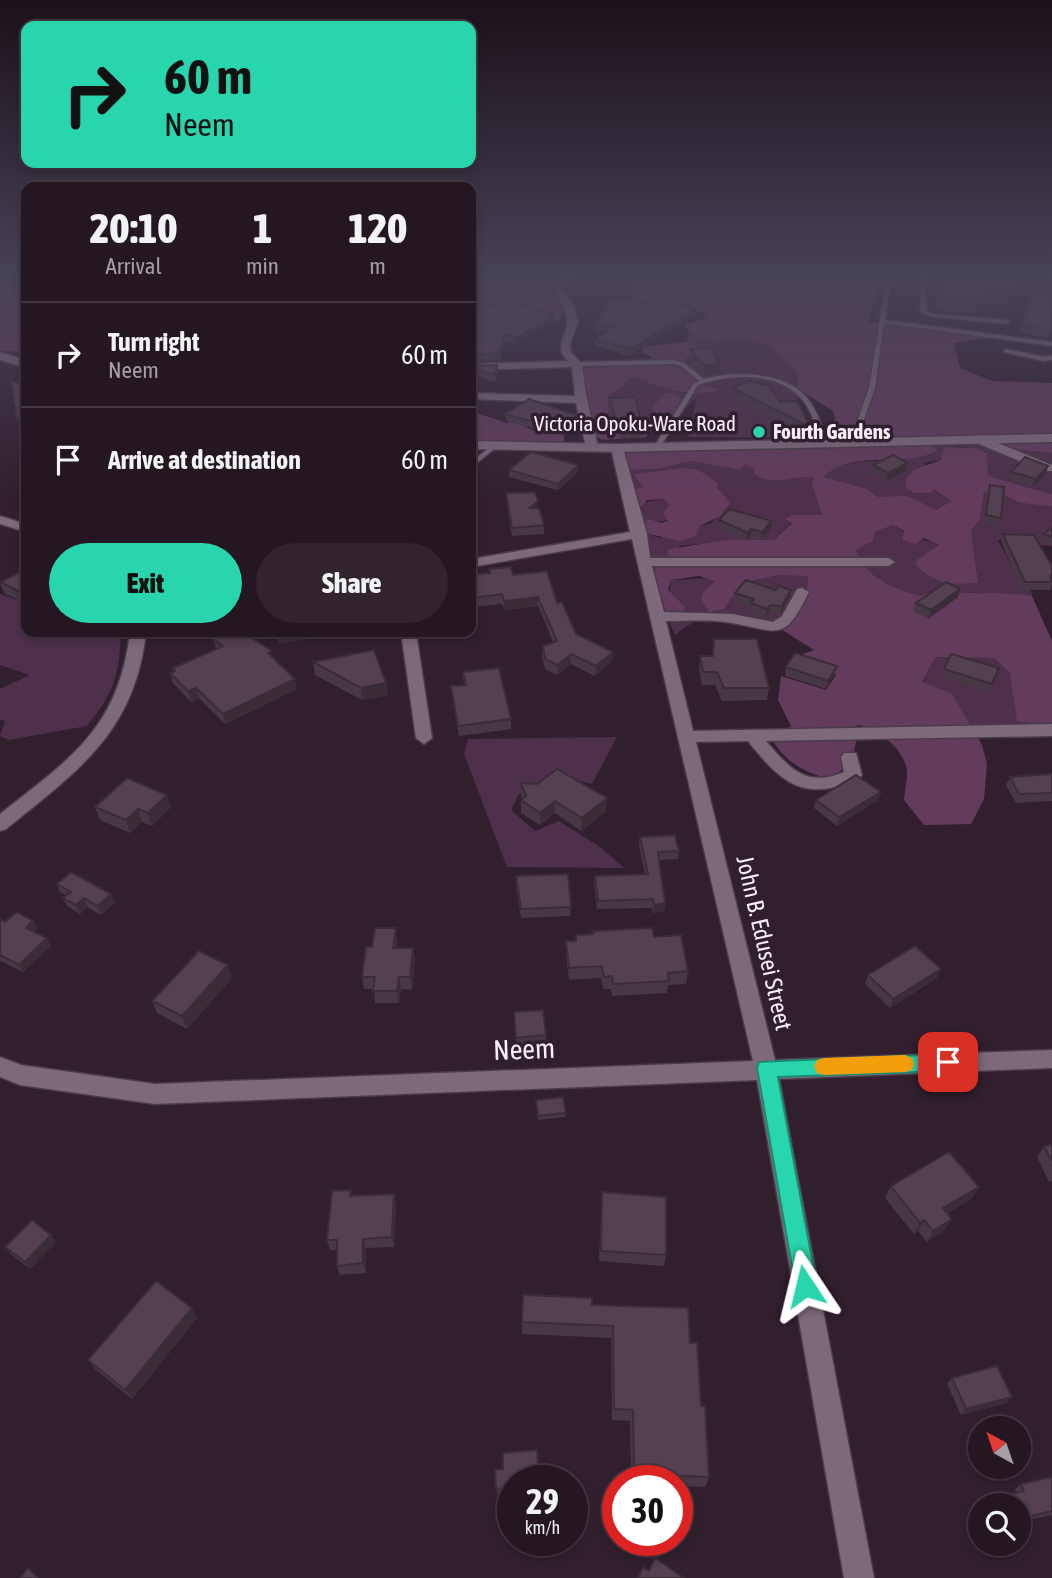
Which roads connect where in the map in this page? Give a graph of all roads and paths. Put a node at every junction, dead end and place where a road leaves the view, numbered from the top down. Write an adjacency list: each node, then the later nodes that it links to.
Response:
1 (566, 350): 7 (street)
2 (878, 350): 14 (lane)
3 (1006, 351): 5 (lane)
4 (0, 356): 6 (main road)
5 (1052, 358)
6 (21, 362)
7 (577, 364): 8 (street); 9 (lane); 11 (street)
8 (476, 367)
9 (702, 382): 15 (lane); 19 (lane)
10 (476, 396): 11 (street)
11 (581, 400): 18 (street)
12 (1052, 438): 13 (main road, Victoria Opoku-Ware Road)
13 (978, 439): 14 (main road, Victoria Opoku-Ware Road); 22 (street)
14 (853, 442): 15 (main road, Victoria Opoku-Ware Road)
15 (825, 443): 19 (main road, Victoria Opoku-Ware Road)
16 (476, 445): 17 (main road, Victoria Opoku-Ware Road)
17 (496, 445): 18 (main road, Victoria Opoku-Ware Road); 21 (lane)
18 (592, 447): 20 (main road, Victoria Opoku-Ware Road)
19 (657, 447): 20 (main road, Victoria Opoku-Ware Road)
20 (617, 448): 25 (street, John B. Edusei Street)
21 (476, 461)
22 (1048, 468)
23 (0, 520): 24 (street)
24 (21, 526)
25 (640, 534): 26 (street); 27 (street, John B. Edusei Street)
26 (476, 562)
27 (647, 562): 28 (street); 30 (street, John B. Edusei Street)
28 (888, 562)
29 (802, 592): 30 (street)
30 (659, 616): 35 (street, John B. Edusei Street)
31 (139, 637): 38 (street)
32 (409, 637): 36 (street)
33 (1052, 730): 34 (street)
34 (752, 735): 35 (street); 37 (street)
35 (688, 737): 41 (street, John B. Edusei Street)
36 (424, 738)
37 (850, 757)
38 (0, 824)
39 (1052, 1059): 41 (street, Neem)
40 (0, 1068): 41 (street, Neem)
41 (766, 1068): 42 (street, John B. Edusei Street)
42 (859, 1578)

